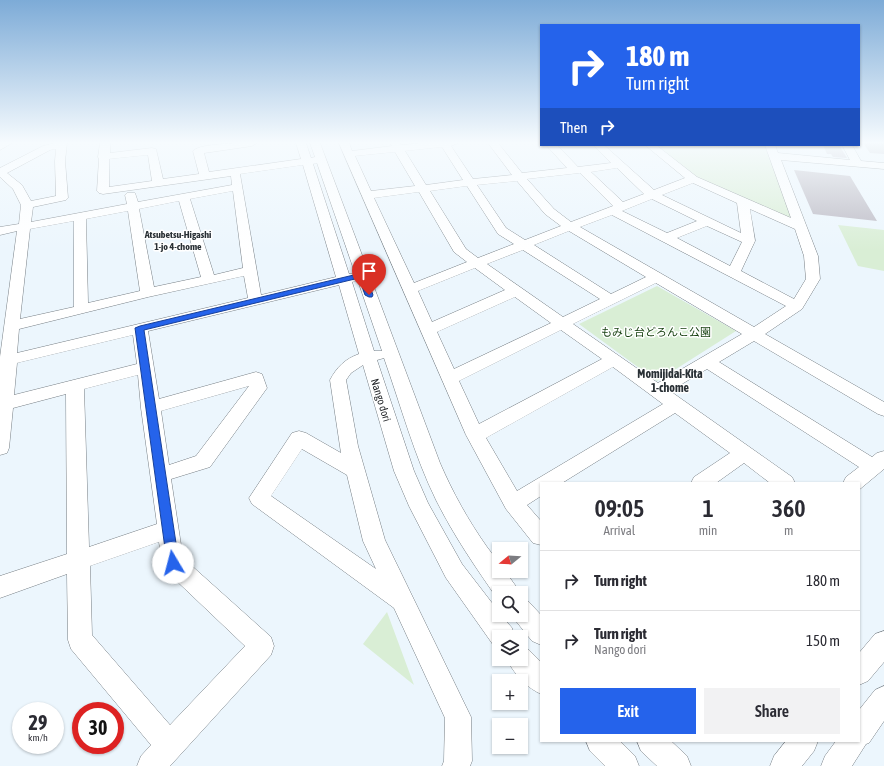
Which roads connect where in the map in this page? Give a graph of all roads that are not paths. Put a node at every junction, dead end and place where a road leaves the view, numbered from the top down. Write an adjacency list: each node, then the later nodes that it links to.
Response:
1 (8, 179): 27 (street)
2 (63, 179): 27 (street)
3 (103, 179): 20 (street)
4 (157, 179): 18 (street)
5 (183, 179): 18 (street)
6 (236, 179): 21 (street)
7 (319, 179): 45 (street, Nango dori)
8 (321, 179): 42 (street, Nango dori)
9 (360, 179): 23 (street)
10 (417, 179): 22 (street)
11 (468, 179): 19 (street)
12 (502, 179): 19 (street)
13 (520, 179): 33 (street)
14 (588, 179): 29 (street)
15 (634, 179): 24 (street)
16 (693, 179): 24 (street); 26 (street)
17 (783, 179): 34 (street)
18 (158, 182): 20 (street)
19 (470, 182): 22 (street); 38 (street)
20 (130, 187): 28 (street)
21 (238, 187): 25 (street); 40 (street)
22 (423, 188): 23 (street); 39 (street)
23 (367, 194): 46 (street)
24 (652, 195): 29 (street); 31 (street)
25 (184, 197): 28 (street); 44 (street)
26 (743, 201): 34 (street); 37 (street)
27 (27, 205): 32 (street)
28 (133, 206): 30 (street); 48 (street)
29 (616, 208): 33 (street); 36 (street)
30 (80, 216): 32 (street); 52 (street)
31 (707, 221): 36 (street); 37 (street)
32 (25, 226): 35 (street); 54 (street)
33 (570, 227): 38 (street); 43 (street)
34 (801, 227): 51 (street)
35 (0, 231)
36 (667, 238): 41 (street)
37 (749, 241): 41 (street)
38 (524, 245): 39 (street); 50 (street)
39 (477, 263): 46 (street); 47 (street)
40 (250, 271): 44 (street); 49 (street)
41 (733, 273): 51 (street)
42 (362, 275): 45 (street); 58 (street, Nango dori)
43 (657, 277): 50 (street); 57 (street)
44 (208, 279): 48 (street)
45 (344, 279): 49 (street); 59 (street, Nango dori)
46 (410, 289): 56 (street)
47 (515, 291): 53 (street); 56 (street)
48 (148, 293): 52 (street)
49 (256, 300): 55 (street)
50 (611, 300): 53 (street)
51 (797, 306): 57 (street)
52 (81, 310): 54 (street)
53 (563, 324): 61 (street); 64 (street)
54 (12, 326): 60 (street)
55 (140, 328): 60 (street); 63 (street)
56 (428, 330): 64 (street)
57 (754, 334): 62 (street); 70 (street)
58 (390, 353): 59 (street); 86 (street, Nango dori)
59 (368, 357): 75 (street); 90 (street, Nango dori)
60 (5, 360): 67 (street)
61 (614, 360): 66 (street); 71 (street)
62 (708, 362): 66 (street); 74 (street)
63 (144, 368): 65 (street); 69 (street)
64 (450, 378): 71 (street)
65 (75, 386): 67 (street); 85 (street)
66 (658, 392): 68 (street)
67 (4, 404): 72 (street)
68 (675, 405): 73 (street); 77 (street)
69 (150, 408): 76 (street); 76 (street)
70 (884, 410)
71 (475, 435): 82 (street)
72 (0, 448)
73 (743, 454): 78 (street); 79 (street)
74 (878, 462): 80 (street)
75 (356, 470): 88 (street); 88 (street)
76 (160, 475): 83 (street)
77 (548, 482)
78 (702, 482)
79 (784, 482)
80 (854, 482)
81 (540, 487): 82 (street)
82 (513, 503): 84 (street)
83 (168, 530): 85 (street); 102 (street)
84 (540, 535)
85 (78, 561): 87 (street); 102 (street)
86 (502, 586)
87 (0, 587)
88 (402, 600): 104 (street)
89 (528, 618): 91 (street)
90 (498, 630)
91 (540, 632)
92 (884, 643): 94 (street)
93 (527, 666): 95 (street)
94 (860, 671)
95 (540, 680)
96 (884, 699): 97 (street)
97 (860, 732)
98 (601, 742): 105 (street)
99 (652, 742): 106 (street)
100 (803, 742): 107 (street)
101 (853, 742): 108 (street)
102 (170, 746): 103 (street)
103 (151, 766)
104 (456, 766)
105 (625, 766)
106 (677, 766)
107 (784, 766)
108 (835, 766)

